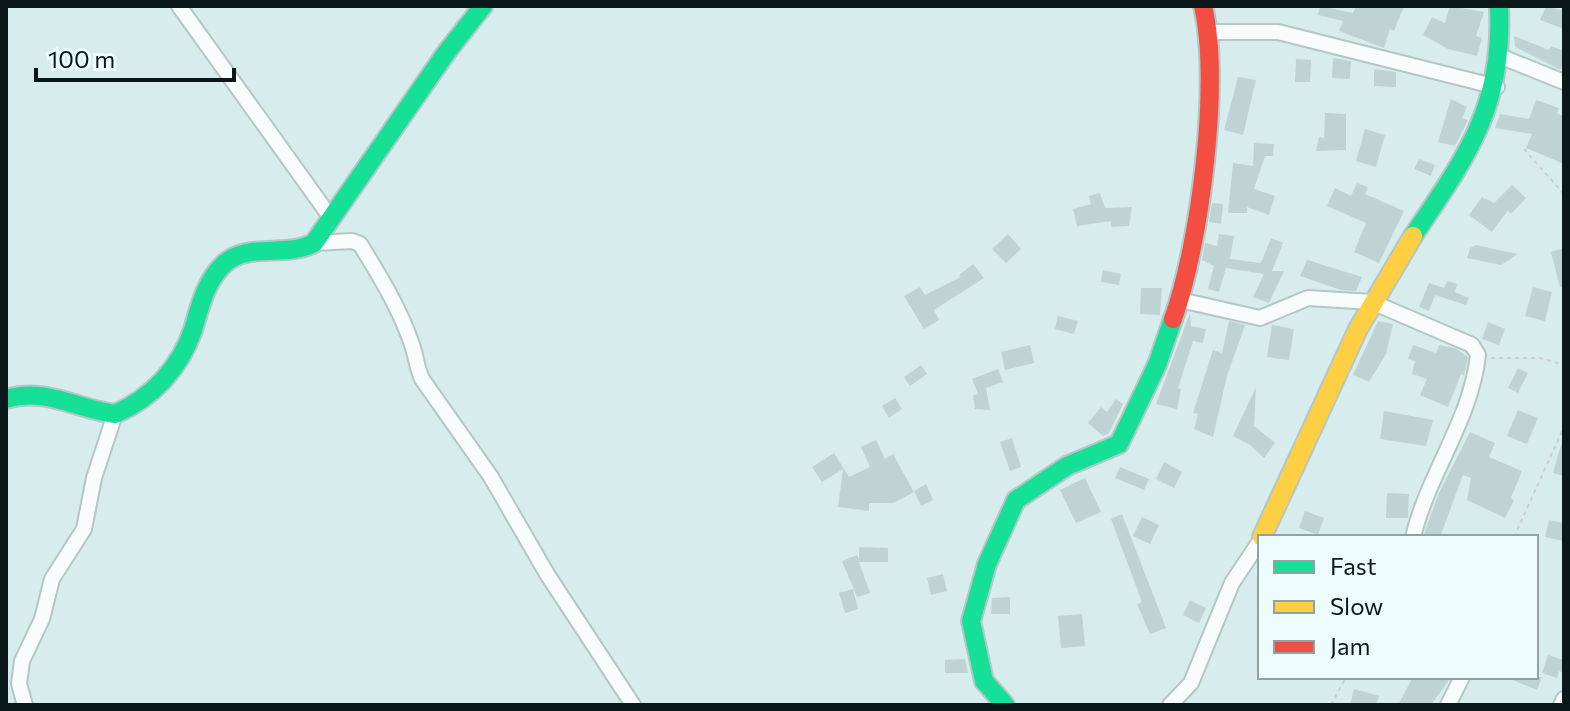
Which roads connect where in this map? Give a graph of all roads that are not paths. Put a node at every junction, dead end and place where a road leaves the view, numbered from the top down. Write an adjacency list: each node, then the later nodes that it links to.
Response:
1 (179, 6): 9 (street)
2 (483, 6): 9 (street)
3 (1203, 6): 5 (street)
4 (1499, 6): 6 (street)
5 (1209, 32): 8 (street); 11 (street)
6 (1502, 57): 7 (street); 8 (street)
7 (1564, 82)
8 (1497, 87): 12 (street)
9 (331, 218): 10 (street)
10 (314, 243): 14 (street); 21 (street)
11 (1180, 300): 12 (street); 22 (street)
12 (1372, 302): 15 (street); 16 (street)
13 (6, 399): 14 (street)
14 (115, 414): 20 (street)
15 (1263, 535)
16 (1414, 535)
17 (1258, 544): 23 (street)
18 (1461, 679): 24 (street)
19 (1564, 699): 25 (street)
20 (25, 705)
21 (633, 705)
22 (1005, 705)
23 (1170, 705)
24 (1448, 705)
25 (1561, 705)

